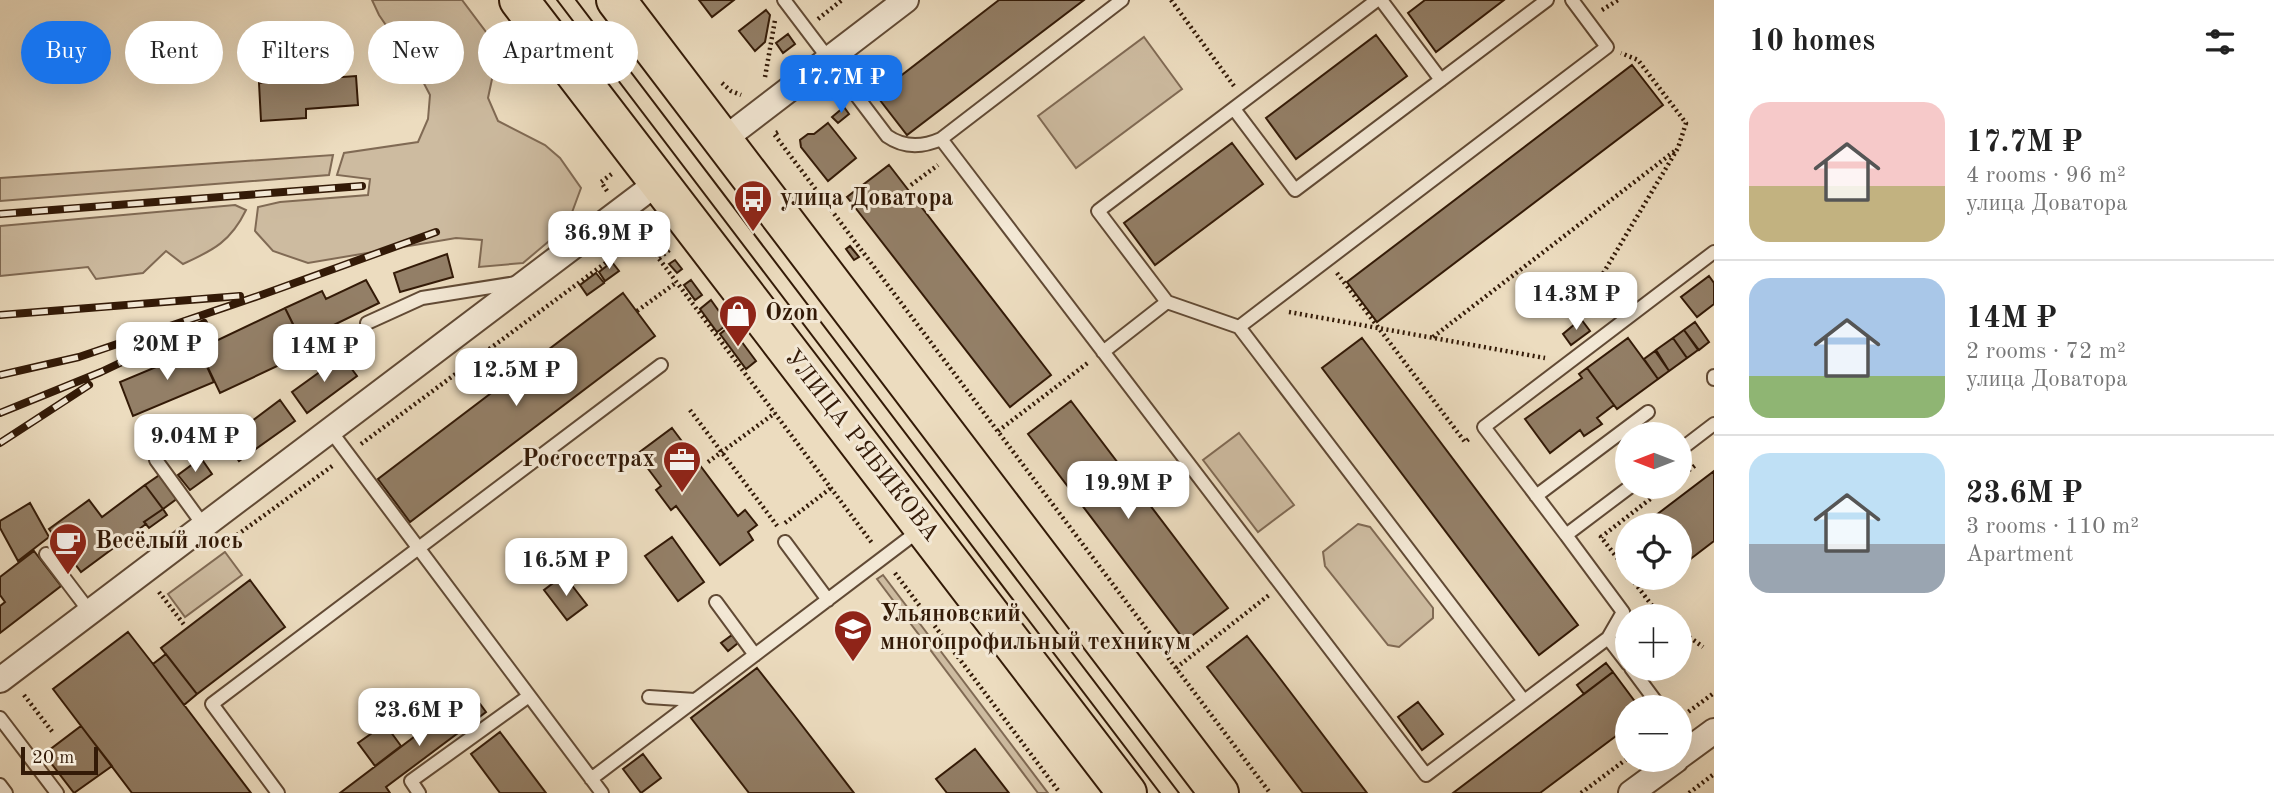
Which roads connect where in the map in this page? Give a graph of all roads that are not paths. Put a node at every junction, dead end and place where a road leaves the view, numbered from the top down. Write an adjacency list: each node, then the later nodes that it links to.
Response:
1 (519, 0): 14 (main road, УЛИЦА РЯБИКОВА)
2 (616, 0): 13 (main road)
3 (784, 0): 9 (lane)
4 (906, 0): 9 (street)
5 (1122, 0): 12 (lane)
6 (1379, 0): 10 (lane); 11 (lane)
7 (1547, 0): 10 (lane)
8 (1572, 0): 19 (lane)
9 (828, 60): 12 (lane); 13 (street)
10 (1441, 80): 11 (lane)
11 (1234, 109): 17 (lane)
12 (941, 139): 20 (lane)
13 (723, 140): 58 (main road)
14 (657, 183): 16 (street); 30 (main road, УЛИЦА РЯБИКОВА)
15 (1714, 252): 27 (lane)
16 (527, 282): 18 (lane); 24 (street)
17 (1167, 302): 19 (lane); 20 (lane)
18 (367, 323)
19 (1239, 327): 45 (lane)
20 (1103, 352): 45 (lane)
21 (661, 365): 33 (lane)
22 (1648, 412): 27 (lane)
23 (1714, 424): 25 (lane)
24 (330, 430): 29 (street); 33 (lane)
25 (1692, 441)
26 (156, 460): 29 (lane)
27 (1536, 496): 31 (lane)
28 (1615, 498): 31 (lane)
29 (204, 526): 37 (street)
30 (924, 527): 35 (lane); 57 (main road, УЛИЦА РЯБИКОВА)
31 (1566, 535): 38 (lane)
32 (785, 542): 35 (lane)
33 (418, 547): 42 (lane); 54 (lane)
34 (46, 554): 37 (lane)
35 (828, 600): 40 (lane)
36 (716, 602): 40 (lane)
37 (90, 612): 41 (street)
38 (1608, 638): 39 (lane); 45 (lane)
39 (1615, 647)
40 (755, 655): 44 (lane)
41 (0, 680)
42 (529, 696): 50 (lane); 55 (lane)
43 (649, 696): 44 (lane)
44 (695, 700): 50 (lane)
45 (1524, 701)
46 (0, 718): 53 (lane)
47 (1714, 731): 48 (street)
48 (1692, 743)
49 (1655, 772): 59 (street)
50 (591, 779): 56 (lane)
51 (0, 785): 52 (lane)
52 (6, 793)
53 (57, 793)
54 (278, 793)
55 (419, 793)
56 (602, 793)
57 (1127, 793)
58 (1219, 793)
59 (1631, 793)

